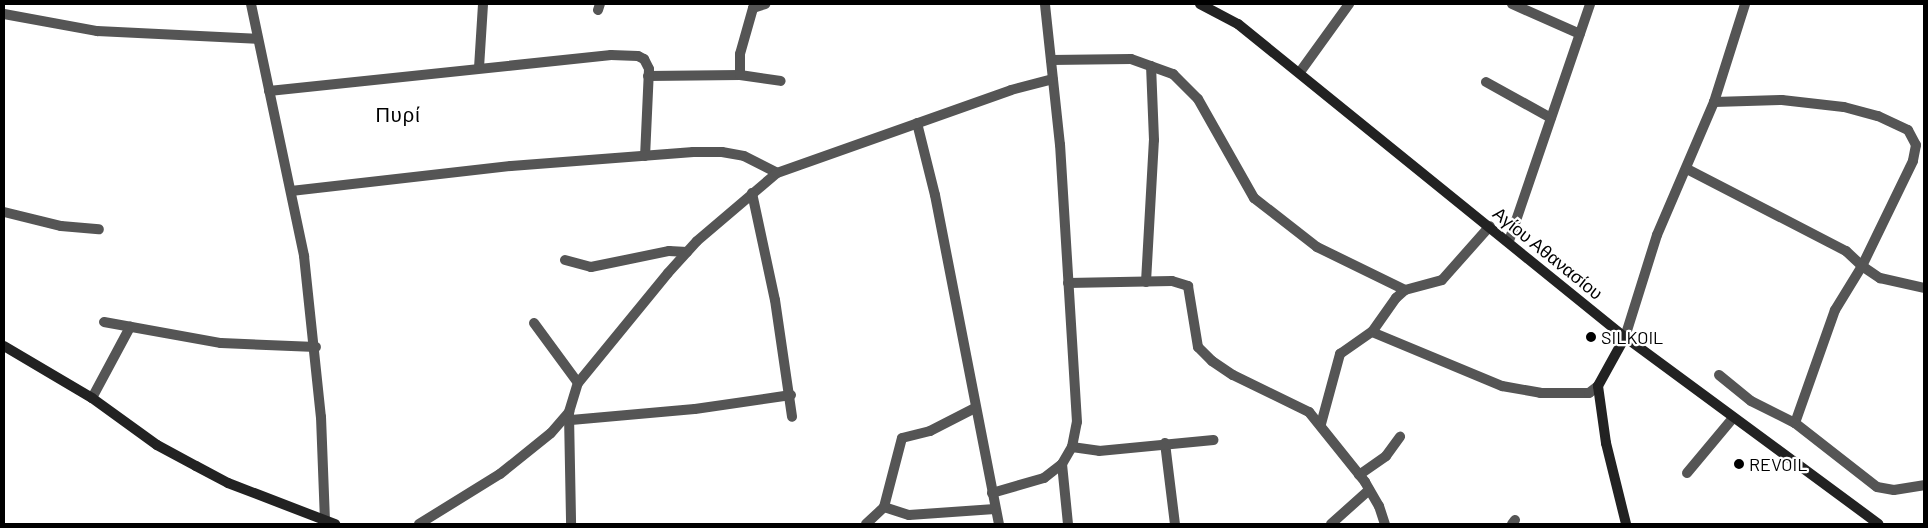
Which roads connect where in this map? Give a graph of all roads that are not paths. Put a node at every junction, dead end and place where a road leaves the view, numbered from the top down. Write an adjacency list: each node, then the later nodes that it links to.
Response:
1 (251, 4): 12 (street)
2 (483, 4): 15 (street)
3 (765, 4): 17 (street)
4 (1045, 4): 13 (street)
5 (1200, 4): 16 (main road, Αγίου Αθανασίου)
6 (1348, 4): 16 (street)
7 (1512, 4): 11 (street)
8 (1590, 4): 11 (street)
9 (1745, 4): 23 (street)
10 (4, 14): 12 (street)
11 (1580, 34): 24 (street)
12 (258, 38): 22 (street)
13 (1051, 60): 14 (street); 19 (street)
14 (1151, 66): 38 (street); 41 (street)
15 (479, 68): 18 (street); 22 (street)
16 (1300, 72): 32 (main road, Αγίου Αθανασίου)
17 (740, 75): 18 (street); 20 (street)
18 (648, 76): 26 (street)
19 (1053, 79): 25 (street); 39 (street)
20 (781, 81)
21 (1486, 82): 24 (street)
22 (269, 91): 29 (street)
23 (1714, 102): 27 (street); 37 (street)
24 (1551, 118): 34 (street)
25 (916, 124): 28 (street); 54 (street)
26 (645, 156): 28 (street); 29 (street)
27 (1687, 169): 37 (street); 46 (street)
28 (777, 173): 30 (street)
29 (291, 192): 48 (street)
30 (752, 193): 35 (street); 52 (street)
31 (4, 212): 33 (street)
32 (1490, 226): 34 (main road, Αγίου Αθανασίου); 41 (street)
33 (99, 229)
34 (1509, 241): 46 (main road, Αγίου Αθανασίου)
35 (687, 252): 36 (street); 50 (street)
36 (565, 260)
37 (1862, 266): 40 (street); 58 (street)
38 (1146, 282): 39 (street); 59 (street)
39 (1068, 283): 63 (street)
40 (1924, 288)
41 (1405, 290): 45 (street)
42 (104, 322): 44 (street)
43 (534, 323): 50 (street)
44 (130, 327): 48 (street); 53 (street)
45 (1372, 332): 51 (street); 59 (street)
46 (1626, 337): 51 (main road); 57 (main road, Αγίου Αθανασίου)
47 (4, 346): 53 (main road)
48 (316, 347): 72 (street)
49 (1719, 375): 58 (street)
50 (578, 383): 55 (street)
51 (1598, 386): 83 (main road)
52 (791, 395): 55 (street); 56 (street)
53 (92, 398): 72 (main road)
54 (974, 408): 69 (street); 70 (street)
55 (570, 416): 75 (street); 76 (street)
56 (792, 417)
57 (1733, 418): 65 (street); 73 (main road, Αγίου Αθανασίου)
58 (1795, 423): 67 (street)
59 (1321, 424): 66 (street)
60 (1400, 437): 66 (street)
61 (1213, 440): 62 (street)
62 (1165, 443): 63 (street); 80 (street)
63 (1072, 447): 64 (street)
64 (1062, 464): 69 (street); 79 (street)
65 (1687, 473)
66 (1359, 475): 68 (street)
67 (1924, 485)
68 (1369, 490): 81 (street); 82 (street)
69 (992, 493): 71 (street)
70 (884, 507): 71 (street); 77 (street)
71 (995, 509): 78 (street)
72 (325, 520): 74 (main road)
73 (1865, 520): 84 (main road, Αγίου Αθανασίου)
74 (335, 524)
75 (419, 524)
76 (571, 524)
77 (866, 524)
78 (999, 524)
79 (1068, 524)
80 (1175, 524)
81 (1331, 524)
82 (1385, 524)
83 (1626, 524)
84 (1879, 524)

